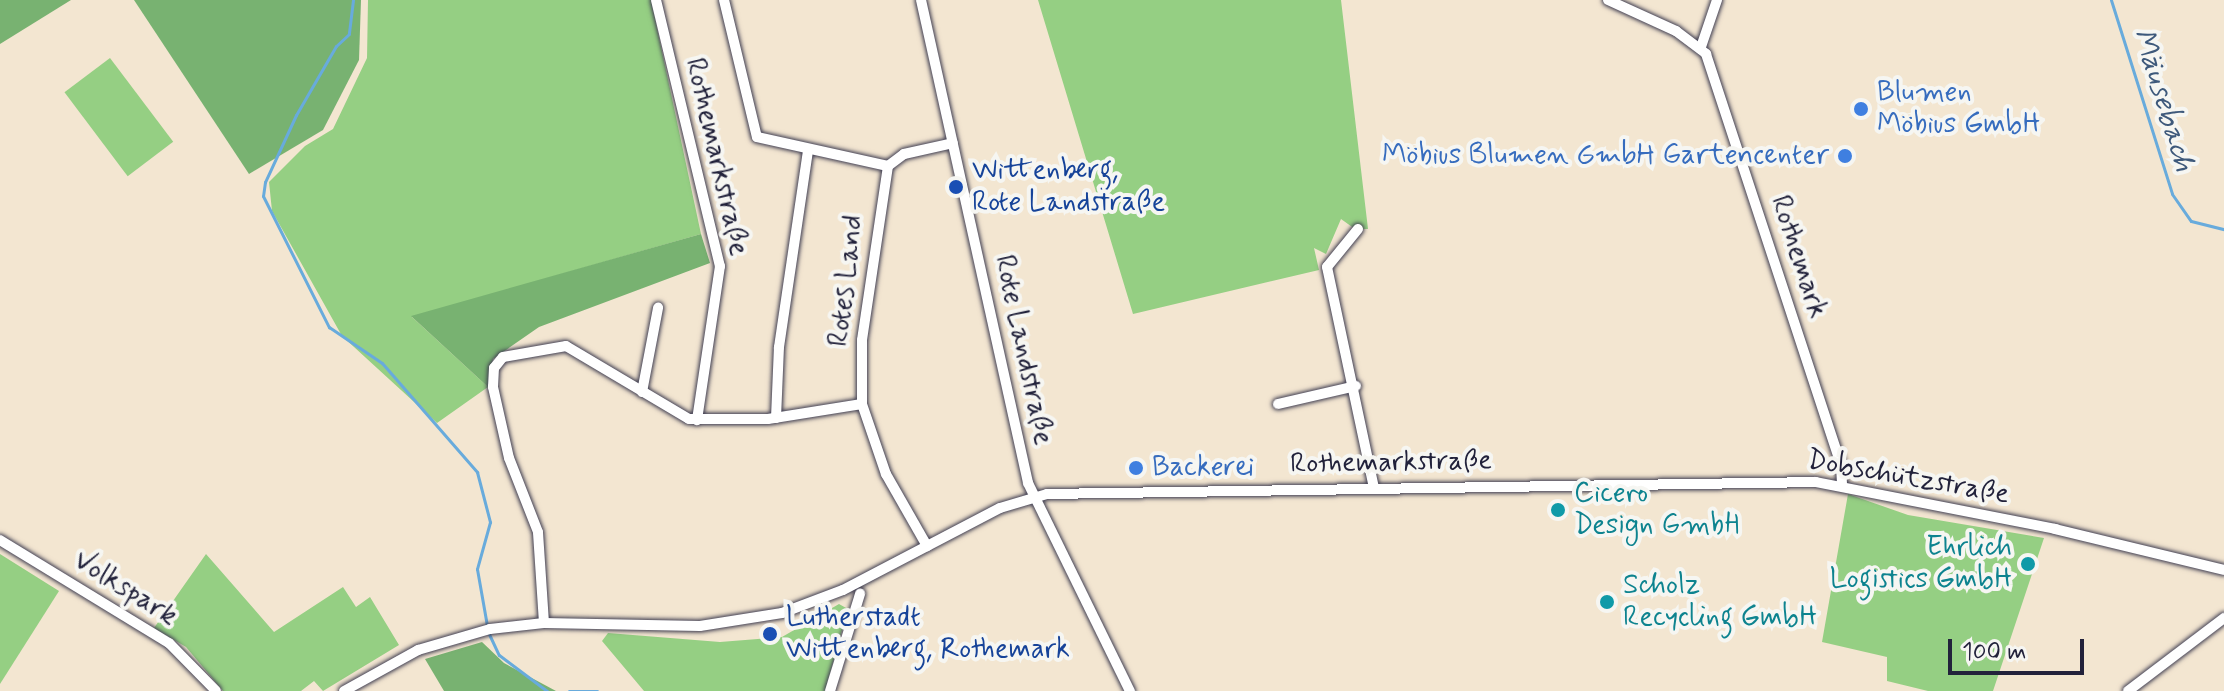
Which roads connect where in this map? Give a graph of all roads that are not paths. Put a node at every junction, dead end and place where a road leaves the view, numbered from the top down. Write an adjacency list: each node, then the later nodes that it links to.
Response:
1 (656, 0): 17 (street, Rothemarkstraße)
2 (724, 0): 8 (street)
3 (921, 0): 7 (street, Rote Landstraße)
4 (1608, 0): 6 (street)
5 (1717, 0): 6 (street)
6 (1701, 47): 19 (street, Rothemark)
7 (953, 143): 9 (street); 21 (street, Rote Landstraße)
8 (808, 151): 9 (street); 16 (street, Rotes Land)
9 (888, 166): 14 (street, Rotes Land)
10 (1358, 229): 12 (street)
11 (658, 308): 13 (street)
12 (1356, 386): 15 (street); 20 (street)
13 (642, 392): 17 (street); 27 (street)
14 (862, 404): 16 (street); 23 (street)
15 (1278, 404)
16 (776, 418): 17 (street)
17 (697, 420)
18 (1530, 485): 19 (street, Dobschützstraße); 20 (street, Rothemarkstraße)
19 (1842, 485): 24 (street, Dobschützstraße)
20 (1374, 488): 21 (street, Rothemarkstraße)
21 (1034, 497): 23 (street, Rothemarkstraße); 31 (street, Rote Landstraße)
22 (0, 540): 28 (street, Volkspark)
23 (927, 546): 27 (street, Rothemarkstraße)
24 (2224, 570)
25 (860, 594): 30 (street)
26 (2224, 618): 32 (street)
27 (544, 623): 29 (street, Rothemarkstraße)
28 (216, 691)
29 (344, 691)
30 (830, 691)
31 (1130, 691)
32 (2128, 691)

